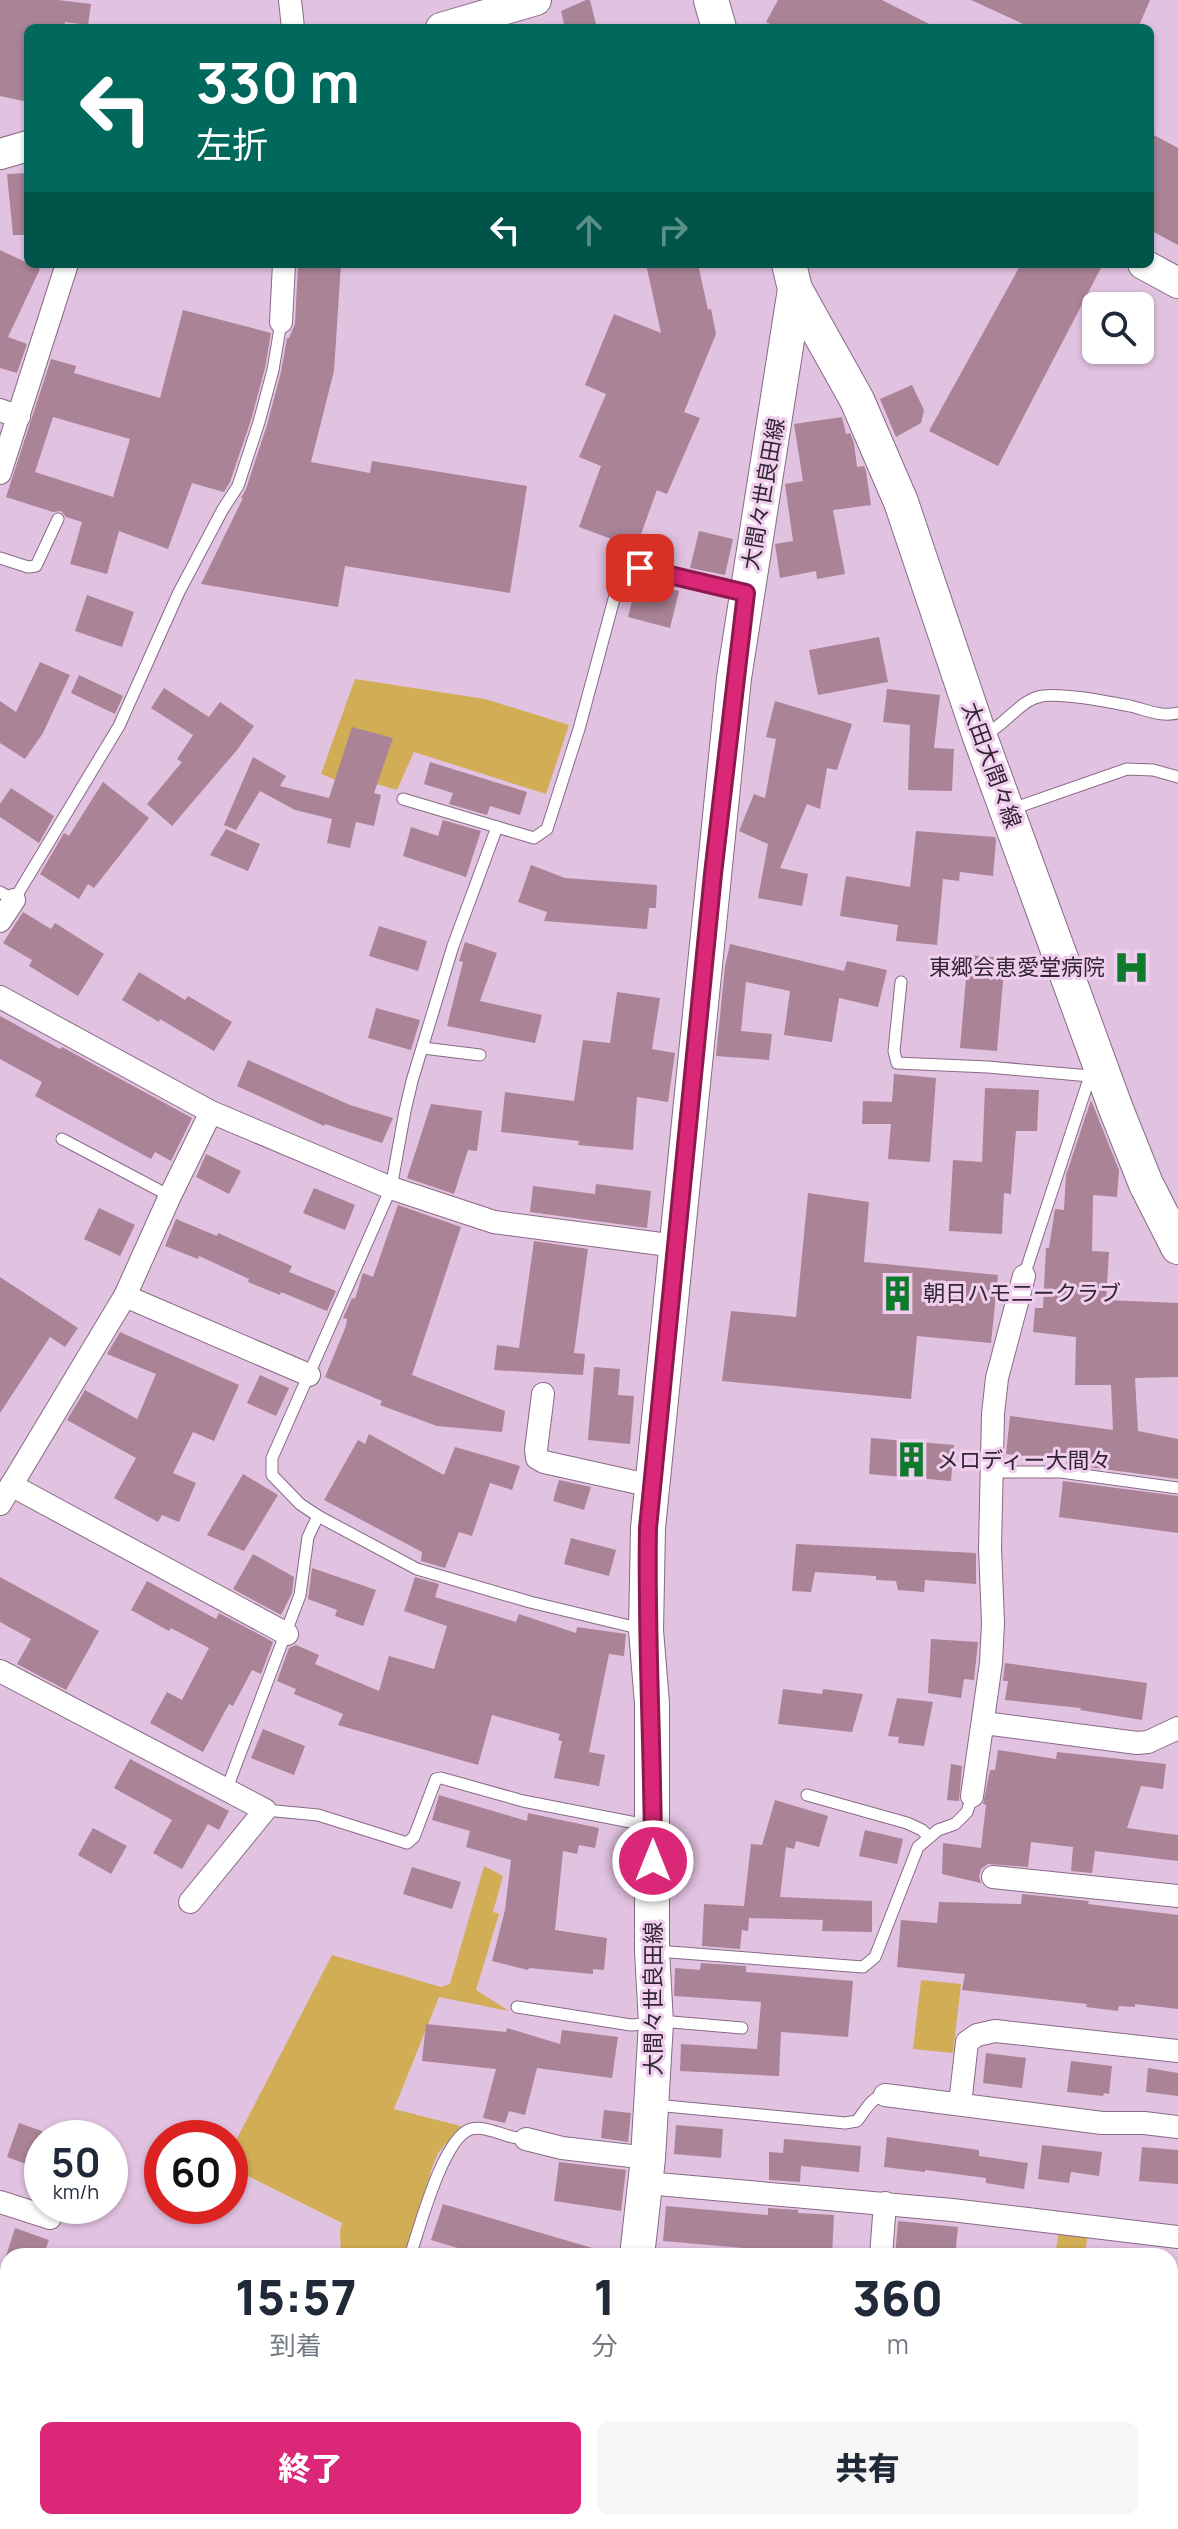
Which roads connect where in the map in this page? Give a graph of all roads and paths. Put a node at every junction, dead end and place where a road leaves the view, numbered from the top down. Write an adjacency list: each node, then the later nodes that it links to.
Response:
1 (290, 0): 4 (street)
2 (536, 0): 5 (main road)
3 (711, 0): 6 (main road)
4 (293, 24)
5 (455, 24)
6 (718, 24)
7 (24, 147): 8 (main road)
8 (0, 154)
9 (65, 268): 15 (street)
10 (284, 268): 14 (street)
11 (1150, 268): 13 (main road)
12 (792, 276): 19 (main road, 大間々世良田線); 21 (main road, 太田大間々線)
13 (1178, 283)
14 (281, 322): 26 (lane)
15 (9, 414): 16 (street)
16 (0, 473)
17 (58, 519): 18 (lane)
18 (0, 558)
19 (746, 593): 25 (lane); 37 (main road, 大間々世良田線)
20 (1178, 713): 21 (lane)
21 (980, 737): 24 (main road, 太田大間々線)
22 (1178, 777): 24 (lane)
23 (403, 799): 25 (lane)
24 (1009, 810): 32 (main road, 太田大間々線)
25 (497, 827): 30 (lane)
26 (7, 896): 27 (street)
27 (0, 921)
28 (901, 982): 32 (lane)
29 (0, 997): 33 (street)
30 (423, 1048): 31 (lane); 35 (lane)
31 (480, 1055)
32 (1096, 1074): 38 (main road, 太田大間々線); 39 (lane)
33 (211, 1112): 35 (street); 36 (street)
34 (62, 1139): 36 (lane)
35 (391, 1188): 37 (street); 41 (lane)
36 (170, 1196): 40 (street)
37 (676, 1246): 44 (main road, 大間々世良田線)
38 (1178, 1247)
39 (1024, 1276): 43 (street)
40 (125, 1296): 41 (street); 46 (street)
41 (309, 1375): 47 (lane)
42 (543, 1394): 44 (street)
43 (993, 1472): 45 (lane); 51 (street)
44 (652, 1486): 48 (main road, 大間々世良田線)
45 (1178, 1488)
46 (6, 1495): 49 (street)
47 (318, 1516): 48 (lane); 49 (lane)
48 (646, 1630): 57 (main road, 大間々世良田線)
49 (287, 1634): 53 (lane)
50 (0, 1671): 53 (street)
51 (984, 1723): 52 (street); 55 (street)
52 (1177, 1730)
53 (226, 1791): 56 (street)
54 (807, 1795): 58 (lane)
55 (972, 1796): 58 (lane)
56 (265, 1810): 57 (lane); 61 (street)
57 (653, 1831): 62 (main road, 大間々世良田線)
58 (929, 1837): 62 (lane)
59 (993, 1877): 60 (street)
60 (1178, 1896)
61 (190, 1902)
62 (652, 1951): 64 (main road, 大間々世良田線)
63 (517, 2007): 64 (lane)
64 (656, 2023): 65 (lane); 69 (main road, 大間々世良田線)
65 (742, 2028)
66 (1178, 2051): 68 (street)
67 (885, 2095): 68 (street); 69 (lane)
68 (960, 2104): 70 (street)
69 (653, 2105): 72 (main road, 大間々世良田線)
70 (1178, 2127)
71 (526, 2139): 72 (street); 77 (lane)
72 (647, 2170): 74 (street); 78 (main road, 大間々世良田線)
73 (0, 2202): 75 (street)
74 (885, 2203): 76 (street); 79 (street)
75 (24, 2210)
76 (1178, 2237)
77 (413, 2248)
78 (638, 2248)
79 (882, 2248)

